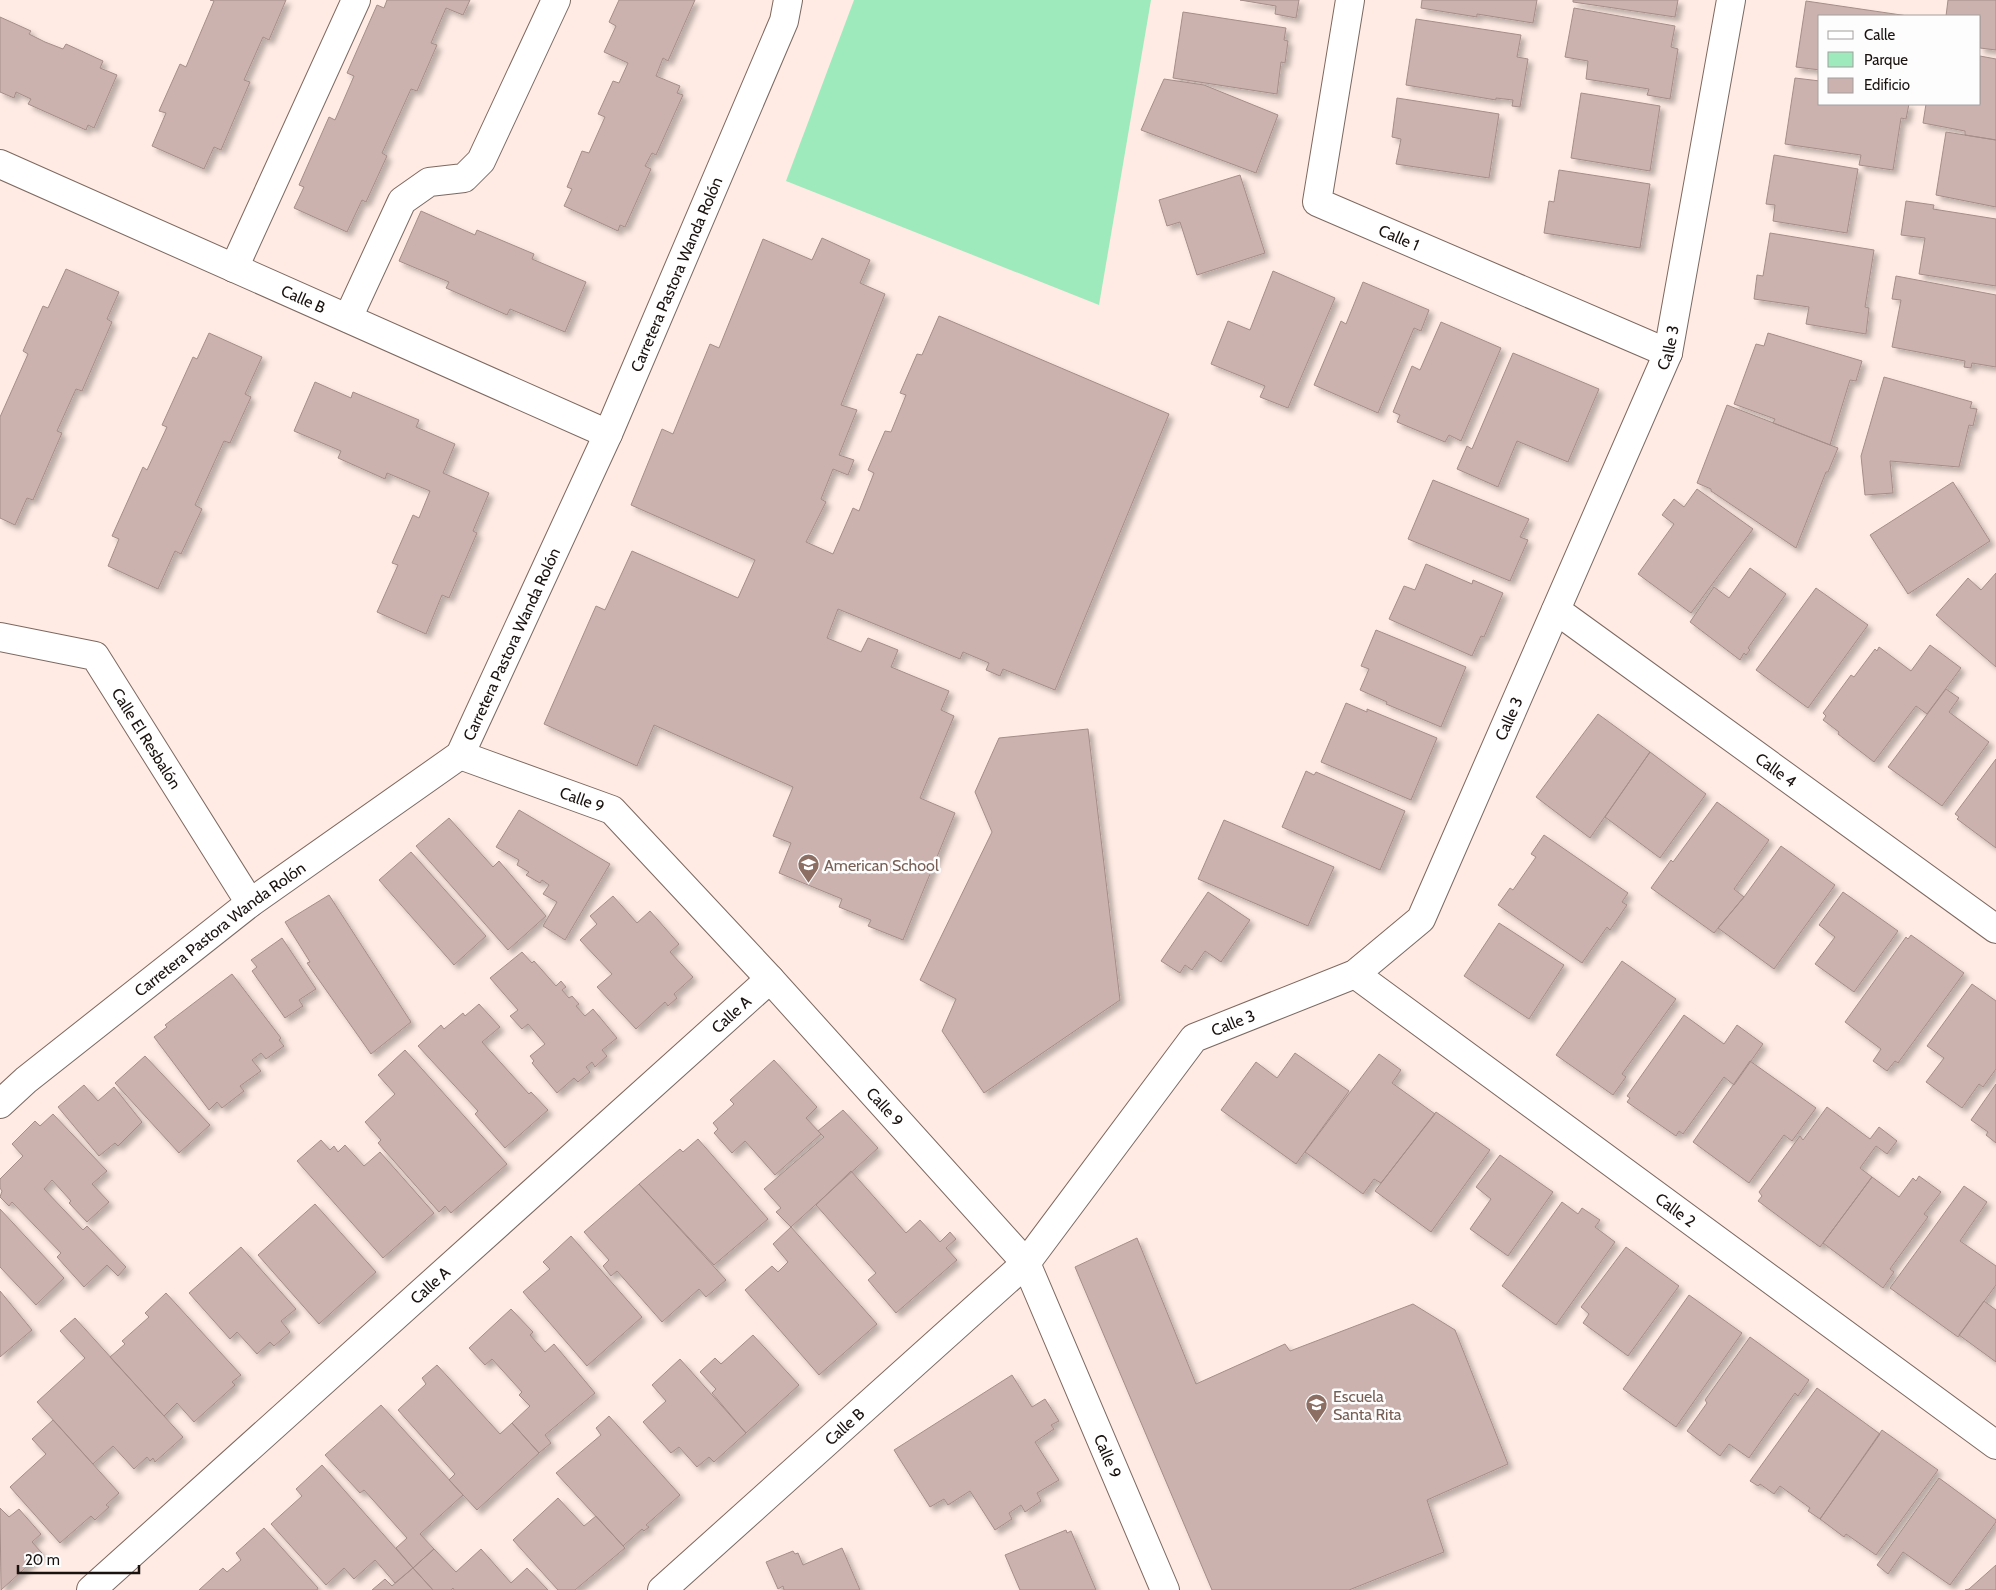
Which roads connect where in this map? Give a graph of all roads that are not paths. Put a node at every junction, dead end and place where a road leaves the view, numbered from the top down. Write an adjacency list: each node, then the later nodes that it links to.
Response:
1 (356, 0): 7 (street)
2 (556, 0): 8 (street)
3 (788, 0): 10 (street, Carretera Pastora Wanda Rolón)
4 (1350, 0): 9 (street, Calle 1)
5 (1731, 0): 9 (street, Calle 3)
6 (0, 164): 7 (street, Calle B)
7 (234, 268): 8 (street, Calle B)
8 (348, 318): 10 (street, Calle B)
9 (1668, 353): 11 (street, Calle 3)
10 (608, 434): 13 (street, Carretera Pastora Wanda Rolón)
11 (1556, 610): 15 (street, Calle 4); 16 (street, Calle 3)
12 (0, 637): 14 (street, Calle El Resbalón)
13 (460, 755): 14 (street, Carretera Pastora Wanda Rolón); 17 (street, Calle 9)
14 (250, 903): 18 (street, Carretera Pastora Wanda Rolón)
15 (1996, 930)
16 (1355, 974): 19 (street, Calle 3); 20 (street, Calle 2)
17 (770, 979): 19 (street, Calle 9); 22 (street, Calle A)
18 (0, 1104)
19 (1026, 1262): 21 (street, Calle B); 23 (street, Calle 9)
20 (1996, 1445)
21 (675, 1585)
22 (91, 1590)
23 (1165, 1590)

